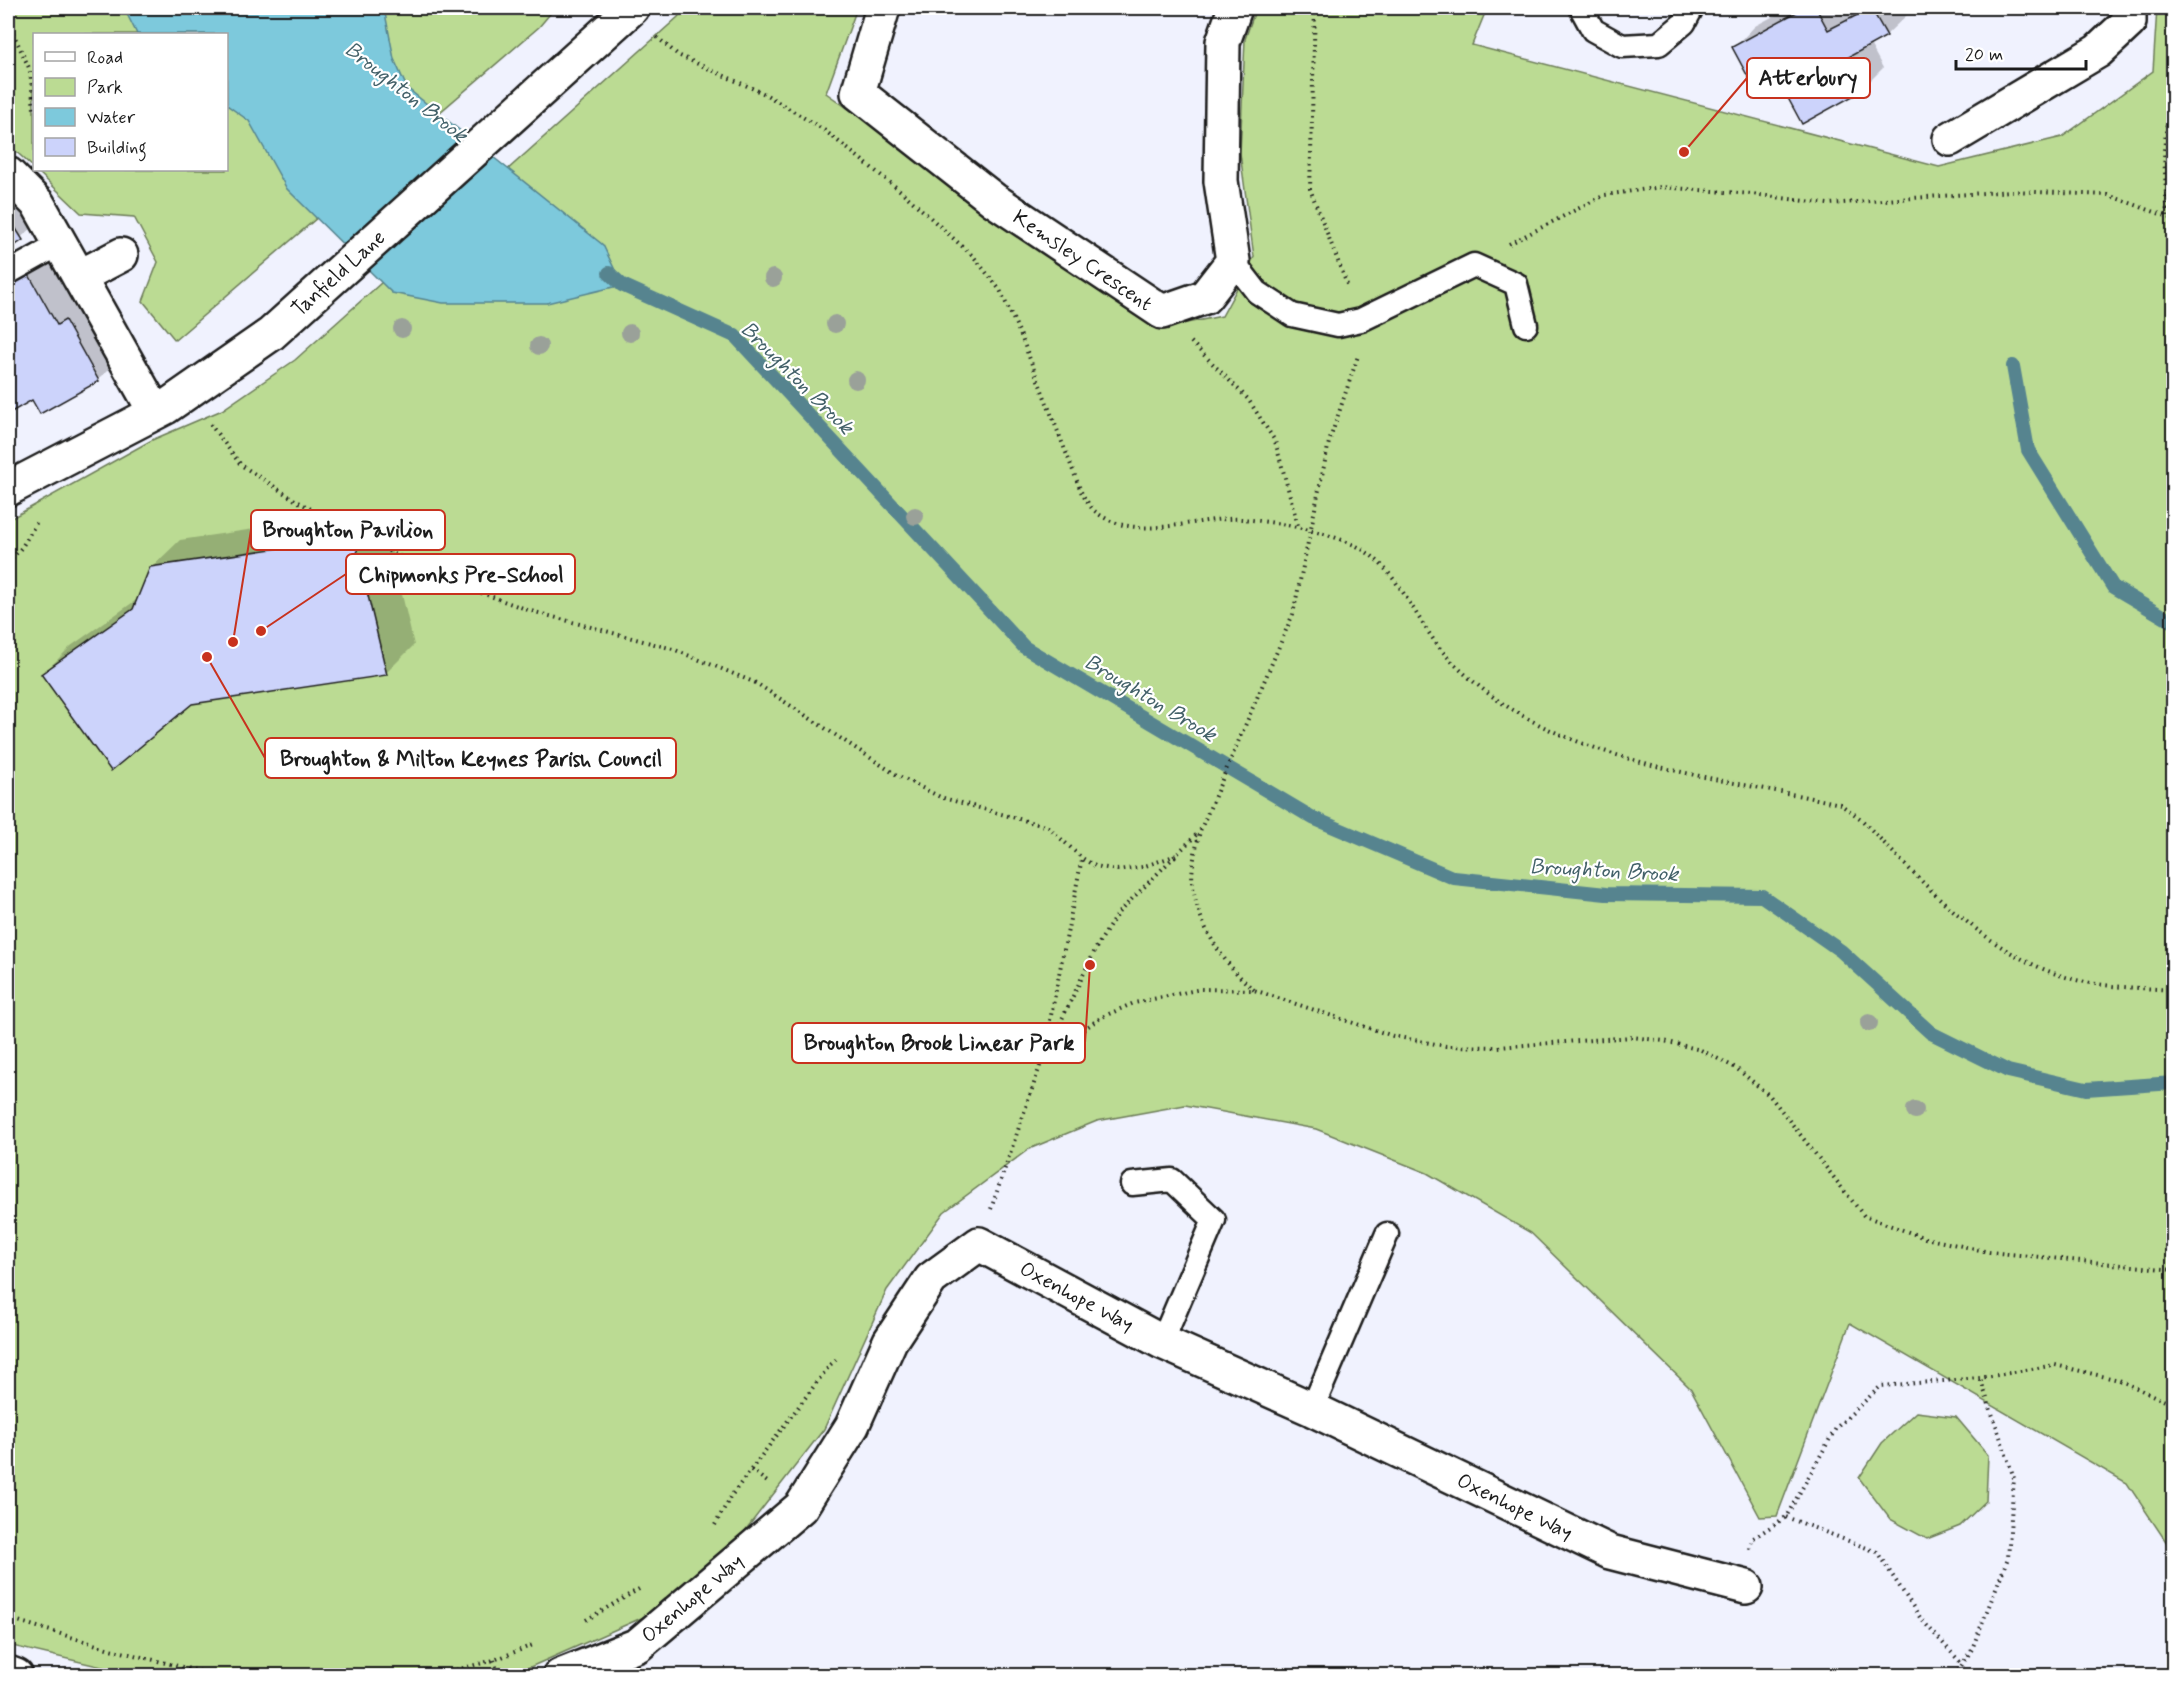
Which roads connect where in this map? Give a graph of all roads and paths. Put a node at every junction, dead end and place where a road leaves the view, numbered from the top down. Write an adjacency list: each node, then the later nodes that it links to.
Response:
1 (883, 8): 21 (street, Kemsley Crescent)
2 (1235, 8): 17 (street)
3 (1314, 8): 22 (path)
4 (1581, 8): 5 (lane)
5 (1692, 8)
6 (2129, 8): 11 (street)
7 (630, 10): 24 (street, Tanfield Lane); 27 (path)
8 (8, 22): 10 (path)
9 (2174, 59): 13 (path)
10 (33, 99)
11 (1950, 140)
12 (8, 174): 15 (street)
13 (2167, 216): 14 (path); 18 (path)
14 (2174, 219)
15 (60, 244): 19 (lane); 20 (street)
16 (121, 255): 20 (street)
17 (1233, 261): 21 (street, Kemsley Crescent); 22 (lane)
18 (1474, 265): 22 (lane); 23 (lane)
19 (8, 273)
20 (79, 278): 25 (street)
21 (1162, 312): 27 (path)
22 (1361, 320): 28 (path)
23 (1526, 325)
24 (186, 393): 25 (street, Tanfield Lane); 31 (path)
25 (155, 412): 26 (street, Tanfield Lane)
26 (8, 489)
27 (1299, 529): 28 (path)
28 (1310, 530): 29 (path); 33 (path)
29 (1200, 831): 30 (path); 32 (path)
30 (1177, 855): 31 (path); 34 (path)
31 (1082, 858): 34 (path)
32 (1254, 990): 34 (path); 38 (path)
33 (2174, 990)
34 (1041, 1063): 37 (path)
35 (1132, 1184): 39 (lane)
36 (1387, 1234): 43 (lane)
37 (979, 1244): 39 (street, Oxenhope Way); 54 (street, Oxenhope Way)
38 (2174, 1270)
39 (1162, 1342): 43 (street, Oxenhope Way)
40 (839, 1357): 45 (path)
41 (1980, 1378): 42 (path); 44 (path); 52 (path)
42 (2174, 1405)
43 (1312, 1409): 47 (street, Oxenhope Way)
44 (1786, 1517): 47 (path); 52 (path)
45 (711, 1534)
46 (645, 1585): 49 (path)
47 (1746, 1587)
48 (8, 1618): 56 (path)
49 (583, 1622)
50 (534, 1645): 51 (path)
51 (494, 1660): 57 (path); 58 (path)
52 (1962, 1664): 59 (path)
53 (8, 1673): 55 (street)
54 (570, 1674)
55 (16, 1676)
56 (227, 1676)
57 (433, 1676)
58 (499, 1676)
59 (1955, 1676)

